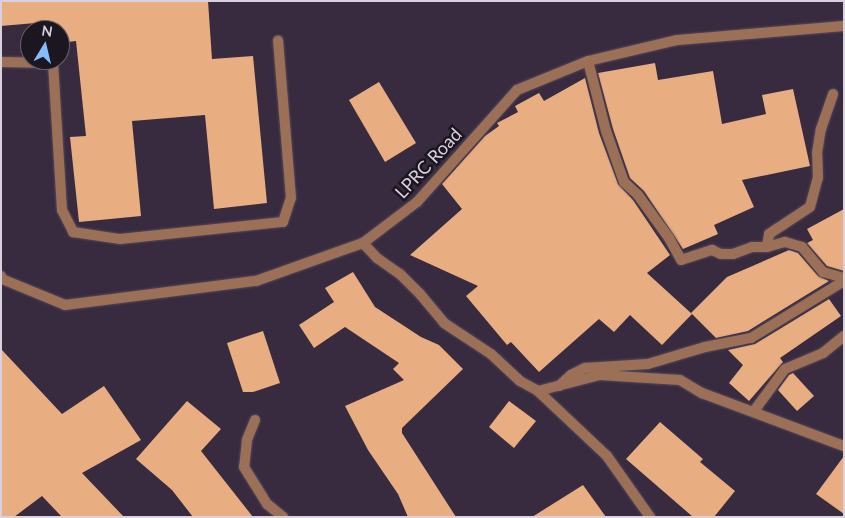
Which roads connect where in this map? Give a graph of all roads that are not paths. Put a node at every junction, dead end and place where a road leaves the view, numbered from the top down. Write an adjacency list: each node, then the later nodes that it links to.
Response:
1 (844, 26): 3 (street, LPRC Road)
2 (278, 41): 4 (street)
3 (588, 61): 6 (street, LPRC Road); 7 (street)
4 (1, 62)
5 (833, 94): 7 (street)
6 (363, 243): 8 (street, LPRC Road); 12 (street)
7 (767, 247): 9 (street)
8 (1, 276)
9 (844, 280): 11 (street)
10 (844, 336): 13 (street)
11 (558, 387): 12 (street); 13 (street)
12 (538, 391): 17 (street)
13 (754, 411): 15 (street)
14 (255, 420): 16 (street)
15 (844, 446)
16 (283, 517)
17 (650, 517)

